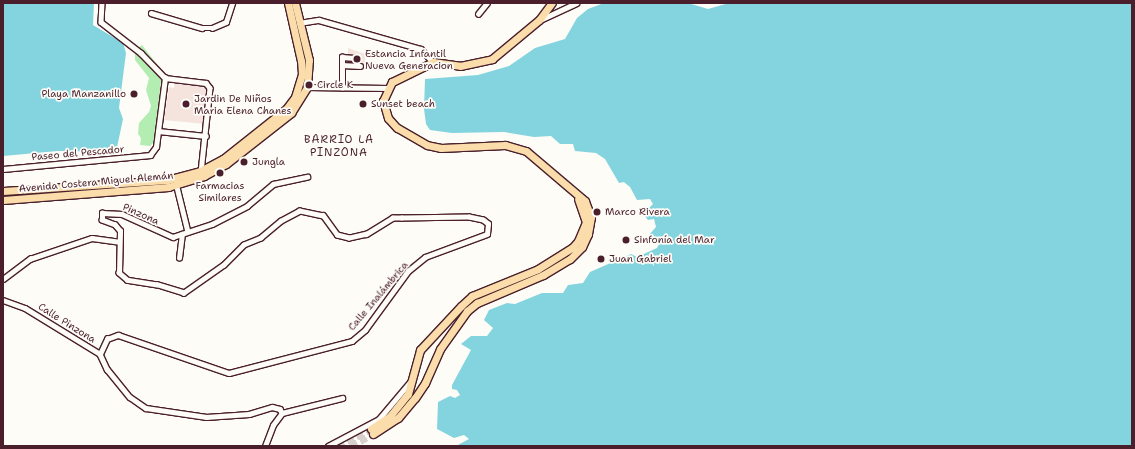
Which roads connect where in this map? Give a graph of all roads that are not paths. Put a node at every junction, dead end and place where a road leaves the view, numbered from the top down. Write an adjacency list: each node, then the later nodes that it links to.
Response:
1 (102, 3): 16 (street)
2 (232, 3): 8 (street)
3 (288, 3): 11 (main road, Avenida Costera Miguel Alemán)
4 (295, 3): 11 (main road, Avenida Costera Miguel Alemán)
5 (486, 3): 9 (street)
6 (552, 3): 10 (main road)
7 (576, 3): 10 (street)
8 (151, 13)
9 (478, 14)
10 (540, 20): 13 (main road)
11 (296, 24): 13 (street); 17 (main road, Avenida Costera Miguel Alemán); 23 (main road, Avenida Costera Miguel Alemán)
12 (354, 58): 14 (street)
13 (433, 62): 19 (main road)
14 (342, 65): 15 (street); 18 (street)
15 (360, 66)
16 (165, 78): 20 (street); 21 (street)
17 (307, 87): 18 (street); 23 (main road, Avenida Costera Miguel Alemán)
18 (342, 88): 19 (street)
19 (388, 88): 27 (main road)
20 (158, 131): 21 (street); 22 (street, Paseo del Pescador)
21 (206, 136): 23 (street)
22 (3, 169)
23 (202, 174): 25 (main road, Avenida Costera Miguel Alemán)
24 (307, 177): 29 (street, Pinzona)
25 (176, 182): 26 (main road, Avenida Costera Miguel Alemán); 28 (main road, Avenida Costera Miguel Alemán); 29 (street)
26 (3, 191)
27 (572, 191): 36 (main road); 36 (main road)
28 (3, 200)
29 (188, 232): 30 (street, Pinzona)
30 (182, 234): 31 (street, Pinzona); 32 (street)
31 (119, 242): 33 (street); 35 (street, Calle Inalámbrica)
32 (179, 258)
33 (3, 279)
34 (3, 300): 35 (street, Calle Pinzona)
35 (100, 354): 38 (street, Calle Pinzona)
36 (412, 380): 40 (street)
37 (342, 398): 38 (street)
38 (282, 413): 39 (street)
39 (265, 446)
40 (329, 446)

